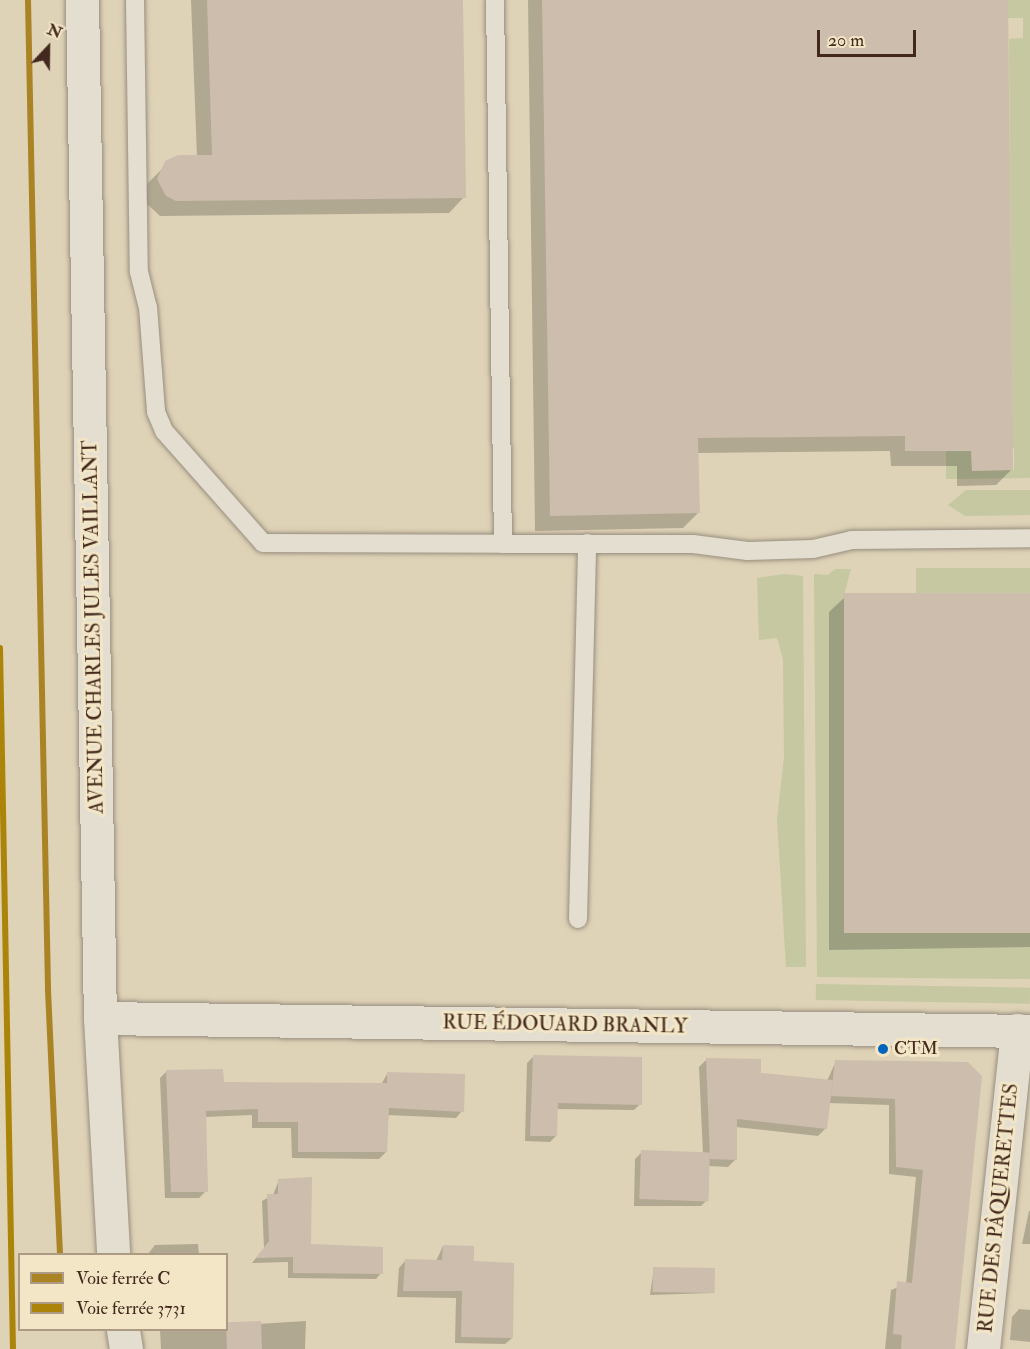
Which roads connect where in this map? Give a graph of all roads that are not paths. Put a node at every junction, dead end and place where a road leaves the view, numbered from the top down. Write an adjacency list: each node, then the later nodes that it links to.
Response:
1 (82, 0): 8 (street, AVENUE CHARLES JULES VAILLANT)
2 (135, 0): 6 (lane)
3 (495, 0): 6 (lane)
4 (1030, 538): 5 (lane)
5 (587, 543): 6 (lane); 7 (lane)
6 (503, 544)
7 (578, 919)
8 (100, 1018): 9 (street, RUE ÉDOUARD BRANLY); 10 (street, AVENUE CHARLES JULES VAILLANT)
9 (1023, 1030): 13 (street, RUE DES PÂQUERETTES)
10 (113, 1253)
11 (123, 1331): 12 (street)
12 (126, 1349)
13 (983, 1349)

